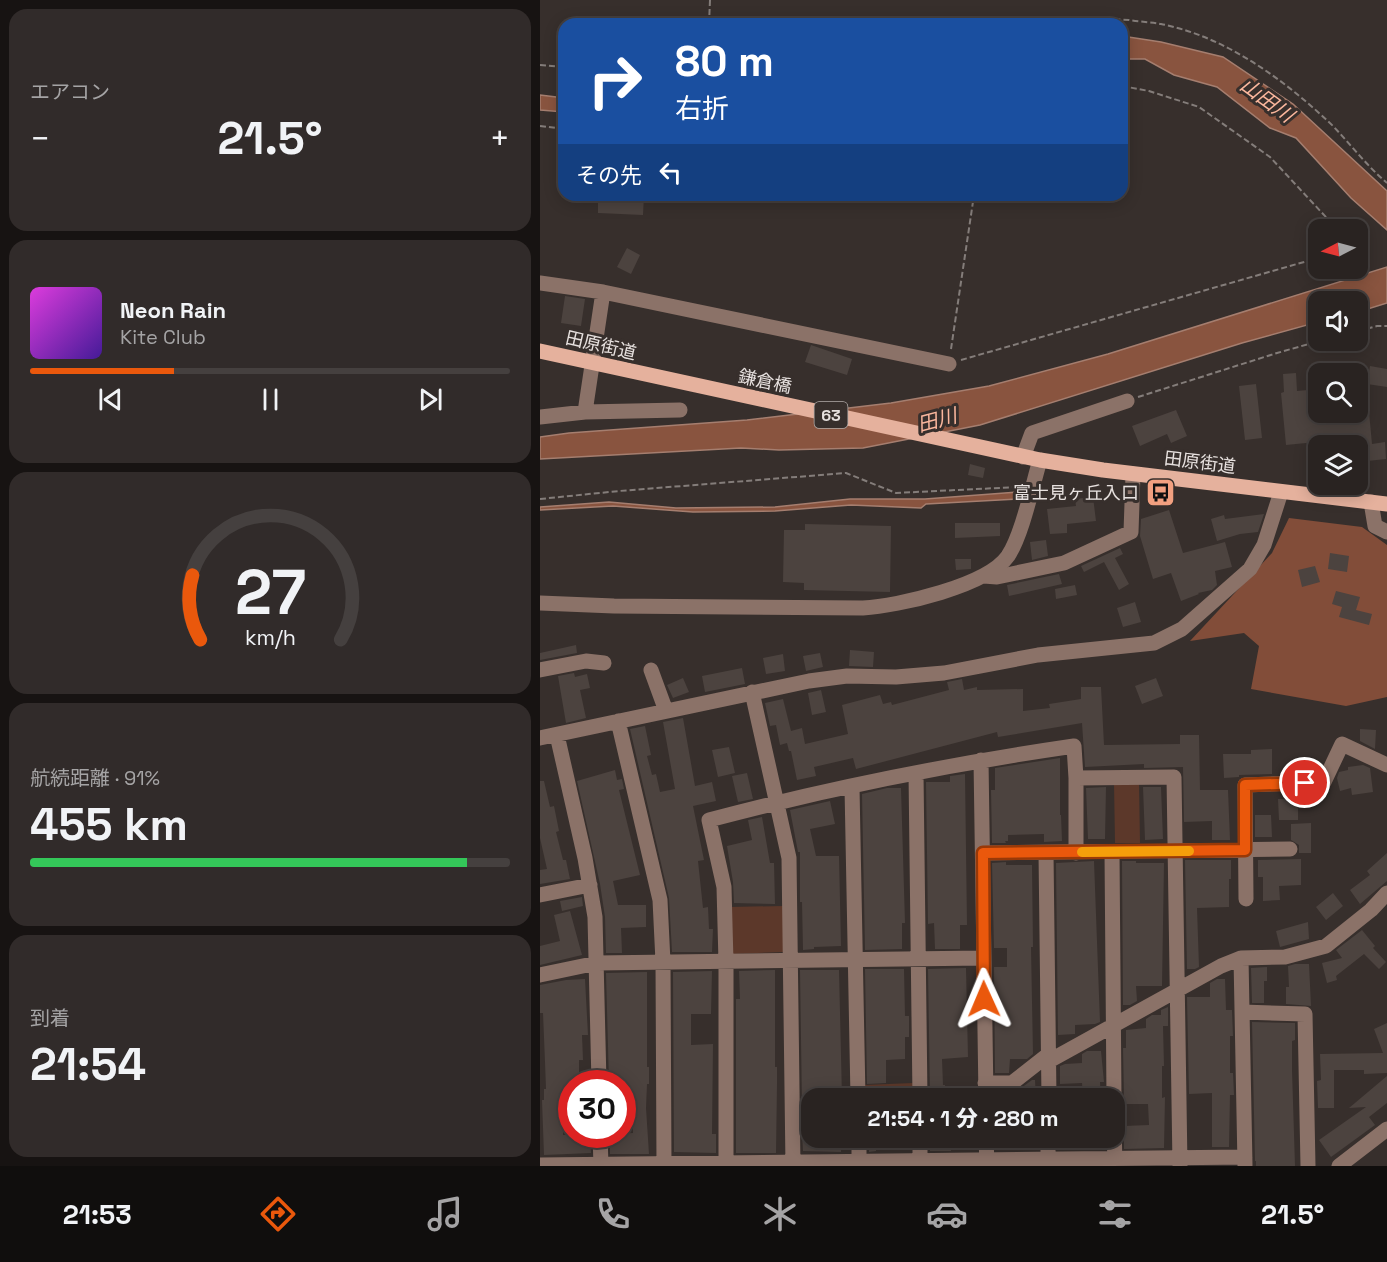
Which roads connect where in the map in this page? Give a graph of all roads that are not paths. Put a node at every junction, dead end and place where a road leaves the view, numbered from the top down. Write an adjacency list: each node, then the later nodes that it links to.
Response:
1 (540, 283): 2 (street)
2 (603, 292): 4 (street); 5 (street)
3 (540, 351): 4 (main road, 田原街道 / 63)
4 (593, 362): 6 (main road, 田原街道 / 63); 9 (street)
5 (949, 364)
6 (654, 376): 11 (main road, 鎌倉橋 / 63)
7 (1127, 401): 11 (street)
8 (680, 410): 9 (street)
9 (585, 412): 10 (street)
10 (540, 417)
11 (1016, 455): 12 (main road, 田原街道 / 63)
12 (1040, 460): 13 (main road, 田原街道 / 63); 18 (street)
13 (1133, 474): 14 (main road, 田原街道 / 63); 18 (street)
14 (1281, 492): 15 (main road, 田原街道 / 63); 23 (street)
15 (1371, 502): 16 (main road, 田原街道 / 63); 17 (street)
16 (1387, 504)
17 (1387, 532)
18 (984, 575): 19 (street)
19 (540, 603)
20 (604, 663): 21 (street)
21 (540, 670)
22 (651, 670): 24 (street)
23 (752, 692): 24 (street); 33 (street)
24 (666, 711): 25 (street)
25 (618, 722): 26 (street); 50 (street)
26 (557, 735): 27 (street); 41 (street)
27 (540, 738)
28 (981, 760): 30 (street); 31 (street); 39 (street)
29 (1387, 765): 35 (street)
30 (916, 773): 32 (street); 47 (street)
31 (1076, 778): 36 (street); 38 (street)
32 (852, 786): 33 (street); 48 (street)
33 (777, 802): 49 (street); 51 (street)
34 (1290, 849): 35 (street)
35 (1245, 850): 38 (street); 44 (street)
36 (1076, 852): 37 (street); 40 (street)
37 (1112, 852): 38 (street); 56 (street)
38 (1175, 852): 54 (street)
39 (983, 853): 40 (street); 45 (street)
40 (1046, 853): 57 (street)
41 (590, 885): 43 (street); 52 (street)
42 (1387, 893): 46 (street)
43 (540, 895)
44 (1246, 899)
45 (983, 958): 47 (street); 61 (street)
46 (1241, 958): 54 (street); 55 (street)
47 (919, 959): 48 (street); 60 (street)
48 (856, 960): 49 (street); 59 (street)
49 (790, 961): 51 (street); 75 (street)
50 (663, 962): 51 (street); 52 (street); 80 (street)
51 (726, 962): 81 (street)
52 (597, 963): 53 (street); 58 (street)
53 (540, 975)
54 (1177, 990): 56 (street); 71 (street)
55 (1242, 1012): 72 (street); 82 (street)
56 (1114, 1026): 57 (street); 64 (street)
57 (1049, 1058): 62 (street); 63 (street)
58 (599, 1070)
59 (858, 1088)
60 (920, 1088)
61 (985, 1088)
62 (993, 1088)
63 (1049, 1088)
64 (1114, 1088)
65 (1387, 1129): 83 (street)
66 (600, 1148): 79 (street)
67 (859, 1148): 76 (street)
68 (920, 1148): 77 (street)
69 (986, 1148): 73 (street)
70 (1115, 1162): 71 (street); 74 (street)
71 (1180, 1162): 72 (street)
72 (1245, 1162)
73 (987, 1163): 74 (street); 77 (street)
74 (1048, 1163)
75 (793, 1164): 76 (street); 81 (street)
76 (859, 1164): 77 (street)
77 (920, 1164)
78 (540, 1165): 79 (street)
79 (601, 1165): 80 (street)
80 (664, 1165): 81 (street)
81 (726, 1165)
82 (1308, 1166)
83 (1339, 1166)

